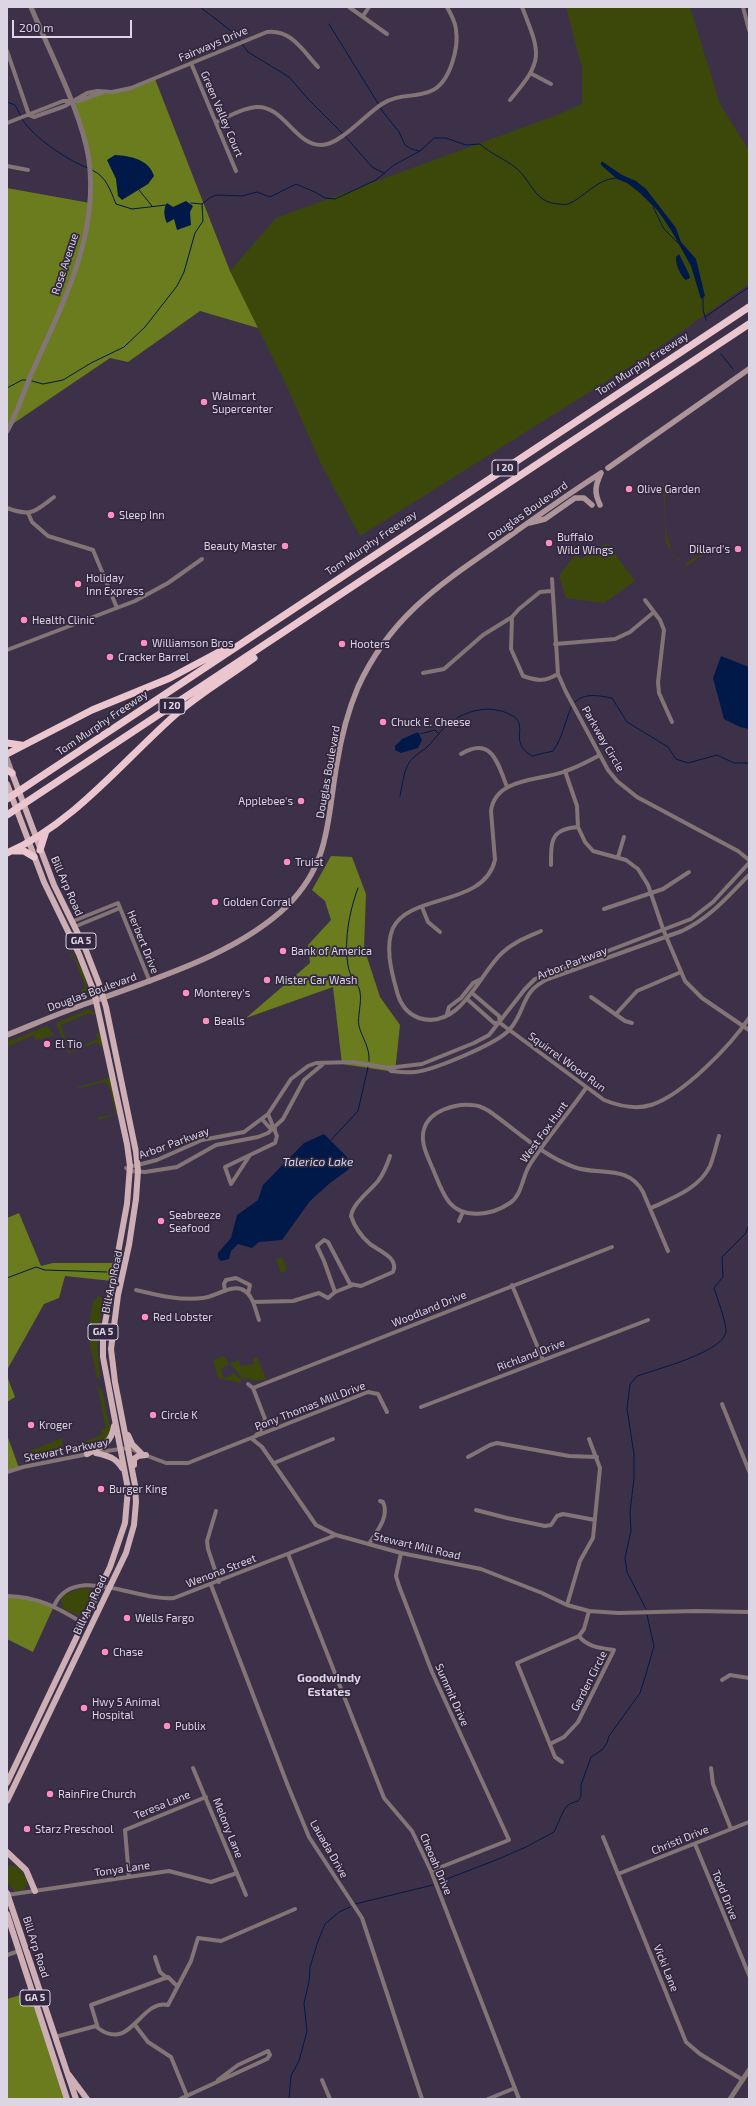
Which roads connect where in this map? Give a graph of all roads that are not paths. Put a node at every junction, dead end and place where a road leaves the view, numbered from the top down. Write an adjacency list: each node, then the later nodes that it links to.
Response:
1 (30, 7): 16 (street, Rose Avenue)
2 (349, 7): 7 (street)
3 (369, 7): 7 (street)
4 (447, 7): 20 (street)
5 (522, 7): 13 (street)
6 (744, 7): 8 (street)
7 (362, 16): 9 (street)
8 (749, 30)
9 (387, 34)
10 (7, 52): 18 (street)
11 (191, 63): 12 (street, Fairways Drive); 16 (street, Fairways Drive); 20 (street, Green Valley Court)
12 (318, 67)
13 (532, 74): 14 (street); 15 (street)
14 (551, 84)
15 (510, 100)
16 (71, 101): 17 (street); 19 (street); 28 (street, Rose Avenue)
17 (38, 110): 18 (street); 19 (street)
18 (29, 115): 19 (street); 21 (street)
19 (40, 115)
20 (216, 122): 24 (street, Green Valley Court)
21 (7, 123)
22 (7, 166): 23 (street)
23 (28, 170)
24 (236, 171)
25 (749, 307): 45 (highway, Tom Murphy Freeway / I 20)
26 (749, 324): 40 (highway, I 20)
27 (749, 369): 29 (main road, Douglas Boulevard)
28 (7, 431)
29 (608, 468): 30 (street, Douglas Boulevard)
30 (601, 472): 33 (main road); 36 (main road, Douglas Boulevard)
31 (54, 497): 35 (street)
32 (592, 505): 36 (main road)
33 (600, 505)
34 (7, 508): 35 (street)
35 (28, 513): 42 (street)
36 (525, 524): 87 (main road, Douglas Boulevard)
37 (202, 559): 42 (street)
38 (552, 579): 39 (street, Parkway Circle)
39 (552, 591): 44 (street); 46 (street, Parkway Circle)
40 (338, 597): 62 (highway, I 20); 64 (highway)
41 (645, 600): 43 (street)
42 (117, 608): 47 (street)
43 (654, 612): 46 (street); 50 (street)
44 (512, 617): 48 (street); 49 (street)
45 (262, 629): 52 (highway); 61 (highway, Tom Murphy Freeway / I 20)
46 (555, 644): 49 (street, Parkway Circle)
47 (7, 650)
48 (423, 673)
49 (558, 674): 55 (street, Parkway Circle)
50 (672, 722)
51 (7, 743): 52 (highway)
52 (21, 745): 53 (highway)
53 (7, 754)
54 (461, 754): 60 (street)
55 (600, 755): 57 (street); 72 (street, Parkway Circle)
56 (7, 759): 58 (main road, Bill Arp Road / GA 5)
57 (565, 771): 60 (street); 63 (street)
58 (9, 772): 65 (main road, Bill Arp Road / GA 5)
59 (7, 784): 67 (main road, Bill Arp Road / GA 5)
60 (508, 787): 77 (street)
61 (7, 799)
62 (7, 815)
63 (578, 827): 71 (street); 73 (street)
64 (46, 831): 65 (highway); 68 (highway)
65 (35, 837): 67 (highway); 68 (main road, Bill Arp Road / GA 5)
66 (624, 837): 71 (street)
67 (28, 842): 69 (highway); 70 (main road, Bill Arp Road / GA 5)
68 (40, 850): 80 (main road, Bill Arp Road / GA 5)
69 (9, 852): 70 (highway)
70 (34, 857): 92 (main road, Bill Arp Road / GA 5)
71 (618, 857): 76 (street)
72 (749, 862): 81 (street, Arbor Parkway)
73 (551, 865)
74 (689, 872): 76 (street)
75 (749, 875): 84 (street, Arbor Parkway)
76 (651, 892): 79 (street); 81 (street)
77 (422, 907): 83 (street); 93 (street)
78 (120, 908): 80 (street, Herbert Drive); 80 (street, Herbert Drive); 87 (street, Herbert Drive)
79 (604, 909)
80 (73, 924): 89 (main road, Bill Arp Road / GA 5)
81 (663, 929): 84 (street); 96 (street, Arbor Parkway)
82 (541, 930): 86 (street)
83 (440, 932)
84 (667, 937): 85 (street); 99 (street, Arbor Parkway)
85 (681, 972): 94 (street); 98 (street)
86 (481, 979): 88 (street); 93 (street)
87 (150, 982): 89 (main road, Douglas Boulevard)
88 (472, 994): 91 (street); 96 (street)
89 (103, 997): 92 (main road, Douglas Boulevard); 113 (main road, Bill Arp Road / GA 5)
90 (591, 997): 94 (street)
91 (467, 999): 93 (street); 96 (street)
92 (96, 1000): 101 (main road, Douglas Boulevard); 112 (main road, Bill Arp Road / GA 5)
93 (447, 1014)
94 (616, 1014): 97 (street)
95 (749, 1018): 98 (street, Squirrel Wood Run)
96 (500, 1023): 99 (street, Squirrel Wood Run); 103 (street, Arbor Parkway)
97 (632, 1023)
98 (744, 1026): 100 (street); 104 (street, Squirrel Wood Run)
99 (510, 1030): 103 (street, Arbor Parkway); 104 (street, Squirrel Wood Run)
100 (749, 1030)
101 (7, 1035)
102 (323, 1064): 103 (street, Arbor Parkway); 105 (street, Arbor Parkway); 107 (street, Arbor Parkway)
103 (388, 1068)
104 (586, 1088): 109 (street, West Fox Hunt)
105 (268, 1114): 106 (street, Arbor Parkway); 107 (street)
106 (262, 1119): 107 (street); 113 (street, Arbor Parkway)
107 (274, 1129): 110 (street, Arbor Parkway); 113 (street, Arbor Parkway)
108 (719, 1136): 114 (street)
109 (541, 1149): 114 (street); 115 (street, West Fox Hunt); 115 (street)
110 (250, 1156): 110 (street, Arbor Parkway)
111 (390, 1156): 120 (street)
112 (130, 1168): 113 (street, Arbor Parkway); 119 (main road, Bill Arp Road / GA 5)
113 (138, 1169): 122 (main road, Bill Arp Road / GA 5)
114 (651, 1208): 118 (street)
115 (463, 1212): 116 (street)
116 (459, 1221)
117 (612, 1246): 121 (street, Woodland Drive)
118 (668, 1251)
119 (115, 1269): 122 (main road); 137 (main road, Bill Arp Road / GA 5)
120 (354, 1285): 125 (street); 125 (street)
121 (512, 1285): 131 (street); 133 (street, Woodland Drive)
122 (119, 1290): 126 (main road); 138 (main road, Bill Arp Road / GA 5)
123 (136, 1290): 124 (street)
124 (225, 1291): 127 (street); 127 (street)
125 (335, 1292): 128 (street)
126 (126, 1293)
127 (248, 1294): 128 (street)
128 (253, 1302): 129 (street)
129 (258, 1320)
130 (648, 1320): 131 (street, Richland Drive)
131 (543, 1360): 135 (street, Richland Drive)
132 (248, 1384): 133 (street)
133 (253, 1388): 139 (street)
134 (722, 1404): 150 (street)
135 (421, 1407)
136 (387, 1412): 139 (street, Pony Thomas Mill Drive)
137 (114, 1420): 143 (main road, Bill Arp Road / GA 5); 145 (main road)
138 (124, 1429): 142 (main road, Bill Arp Road / GA 5); 146 (main road)
139 (251, 1438): 146 (street); 149 (street, Stewart Mill Road)
140 (333, 1439): 149 (street)
141 (589, 1439): 148 (street)
142 (128, 1448): 143 (street, Stewart Parkway); 146 (street); 153 (main road, Bill Arp Road / GA 5)
143 (120, 1449): 144 (street, Stewart Parkway); 152 (main road, Bill Arp Road / GA 5)
144 (96, 1453): 145 (street, Stewart Parkway); 152 (main road)
145 (87, 1454): 151 (street, Stewart Parkway)
146 (144, 1454): 153 (main road)
147 (468, 1457): 148 (street)
148 (597, 1457): 157 (street)
149 (274, 1463): 158 (street, Stewart Mill Road)
150 (748, 1468)
151 (7, 1472)
152 (125, 1472): 164 (main road, Bill Arp Road / GA 5)
153 (135, 1485): 165 (main road, Bill Arp Road / GA 5)
154 (380, 1501): 159 (street)
155 (476, 1510): 157 (street)
156 (216, 1511): 162 (street)
157 (595, 1520): 167 (street)
158 (336, 1535): 159 (street, Stewart Mill Road); 161 (street, Wenona Street)
159 (369, 1544): 160 (street, Stewart Mill Road)
160 (401, 1553): 167 (street, Stewart Mill Road); 189 (street, Summit Drive)
161 (288, 1554): 162 (street, Wenona Street); 189 (street, Cheoah Drive)
162 (219, 1582): 163 (street, Wenona Street)
163 (211, 1585): 165 (street, Wenona Street); 219 (street, Lauada Drive)
164 (101, 1586): 165 (street, Wenona Street); 168 (street, Wenona Street); 171 (main road, Bill Arp Road / GA 5)
165 (110, 1587): 181 (main road, Bill Arp Road / GA 5)
166 (7, 1596): 168 (street)
167 (567, 1605): 169 (street, Stewart Mill Road)
168 (54, 1606): 171 (street)
169 (589, 1611): 170 (street, Stewart Mill Road); 172 (street)
170 (749, 1612)
171 (83, 1623): 179 (main road, Bill Arp Road / GA 5)
172 (579, 1636): 175 (street); 175 (street, Garden Circle)
173 (749, 1678): 174 (street)
174 (722, 1680)
175 (550, 1744): 176 (street)
176 (562, 1762)
177 (193, 1768): 180 (street, Melony Lane)
178 (711, 1768): 183 (street)
179 (7, 1783)
180 (206, 1797): 190 (street, Melony Lane); 192 (street, Teresa Lane)
181 (7, 1801)
182 (749, 1822): 183 (street, Christi Drive)
183 (731, 1829): 185 (street, Christi Drive)
184 (603, 1837): 191 (street, Vicki Lane)
185 (695, 1844): 191 (street, Christi Drive); 201 (street, Todd Drive)
186 (7, 1852): 188 (main road)
187 (8, 1862): 188 (main road)
188 (16, 1863): 193 (main road)
189 (431, 1871): 212 (street, Cheoah Drive)
190 (237, 1873): 192 (street, Tonya Lane); 195 (street, Melony Lane)
191 (618, 1874): 211 (street, Vicki Lane)
192 (129, 1877): 193 (street, Tonya Lane)
193 (35, 1891): 194 (street, Tonya Lane)
194 (7, 1894): 206 (main road, Bill Arp Road / GA 5)
195 (246, 1895)
196 (295, 1909): 203 (street)
197 (7, 1914): 198 (main road, Bill Arp Road / GA 5)
198 (19, 1951): 199 (street); 214 (main road, Bill Arp Road / GA 5)
199 (7, 1955)
200 (154, 1957): 202 (street)
201 (749, 1975)
202 (168, 1978): 203 (street); 205 (street)
203 (177, 1986): 204 (street)
204 (135, 2025): 205 (street); 213 (street)
205 (98, 2028): 206 (street)
206 (55, 2037): 208 (main road, Bill Arp Road / GA 5)
207 (749, 2070): 211 (street)
208 (67, 2074): 215 (main road, Bill Arp Road / GA 5); 216 (main road)
209 (218, 2080): 209 (street); 213 (street)
210 (322, 2080): 218 (street)
211 (743, 2080): 222 (street)
212 (515, 2088): 220 (street); 221 (street, Cheoah Drive)
213 (187, 2096): 217 (street)
214 (67, 2099)
215 (76, 2099)
216 (87, 2099)
217 (180, 2099)
218 (330, 2099)
219 (422, 2099)
220 (488, 2099)
221 (519, 2099)
222 (730, 2099)

